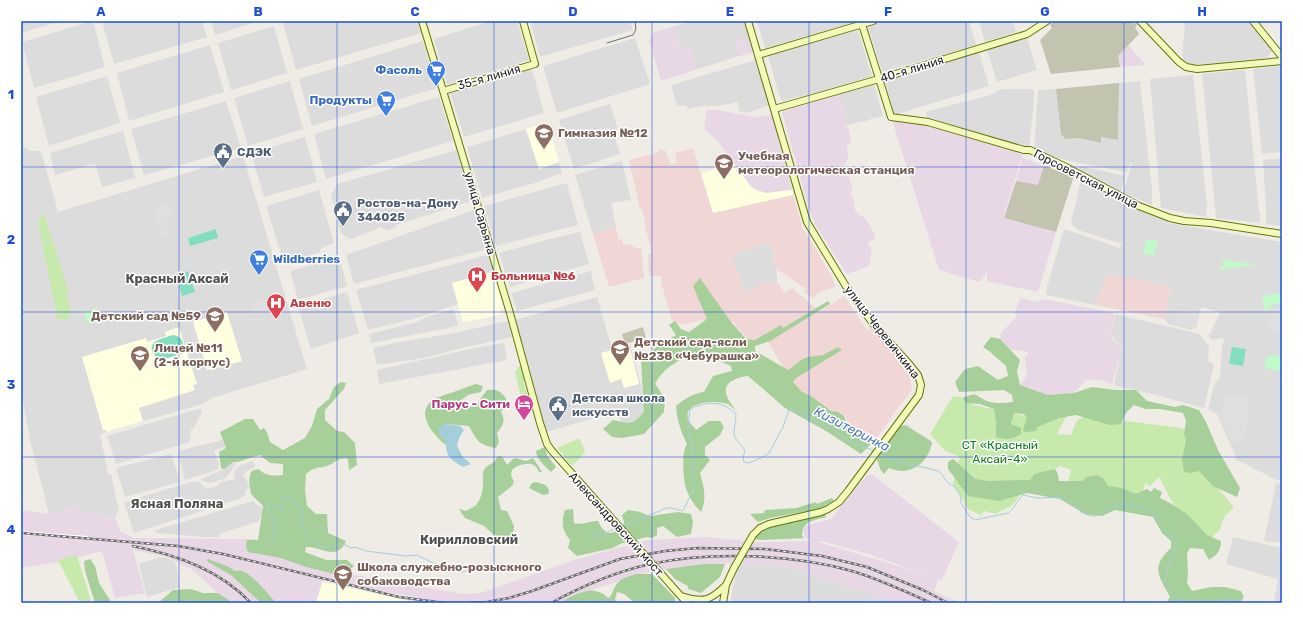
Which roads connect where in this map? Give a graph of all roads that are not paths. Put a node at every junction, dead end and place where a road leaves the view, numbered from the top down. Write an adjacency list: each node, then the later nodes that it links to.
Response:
1 (422, 21): 13 (street, улица Сарьяна)
2 (523, 21): 13 (street, 35-я линия)
3 (748, 21): 9 (street, улица Черевичкина)
4 (873, 21): 8 (street)
5 (1047, 21): 12 (street, 40-я линия)
6 (1140, 21): 11 (street)
7 (1253, 21): 10 (street)
8 (862, 23): 9 (street); 12 (street)
9 (758, 55): 14 (street, улица Черевичкина)
10 (1282, 57)
11 (1282, 61)
12 (879, 79): 14 (street, 40-я линия); 15 (street, Горсоветская улица)
13 (443, 91): 16 (street, улица Сарьяна)
14 (774, 109): 17 (street, улица Черевичкина, bridge)
15 (1282, 234)
16 (552, 451): 18 (street, Александровский мост, bridge)
17 (726, 585): 18 (street); 20 (street)
18 (681, 596): 19 (street, Александровский мост)
19 (687, 603)
20 (723, 603)

